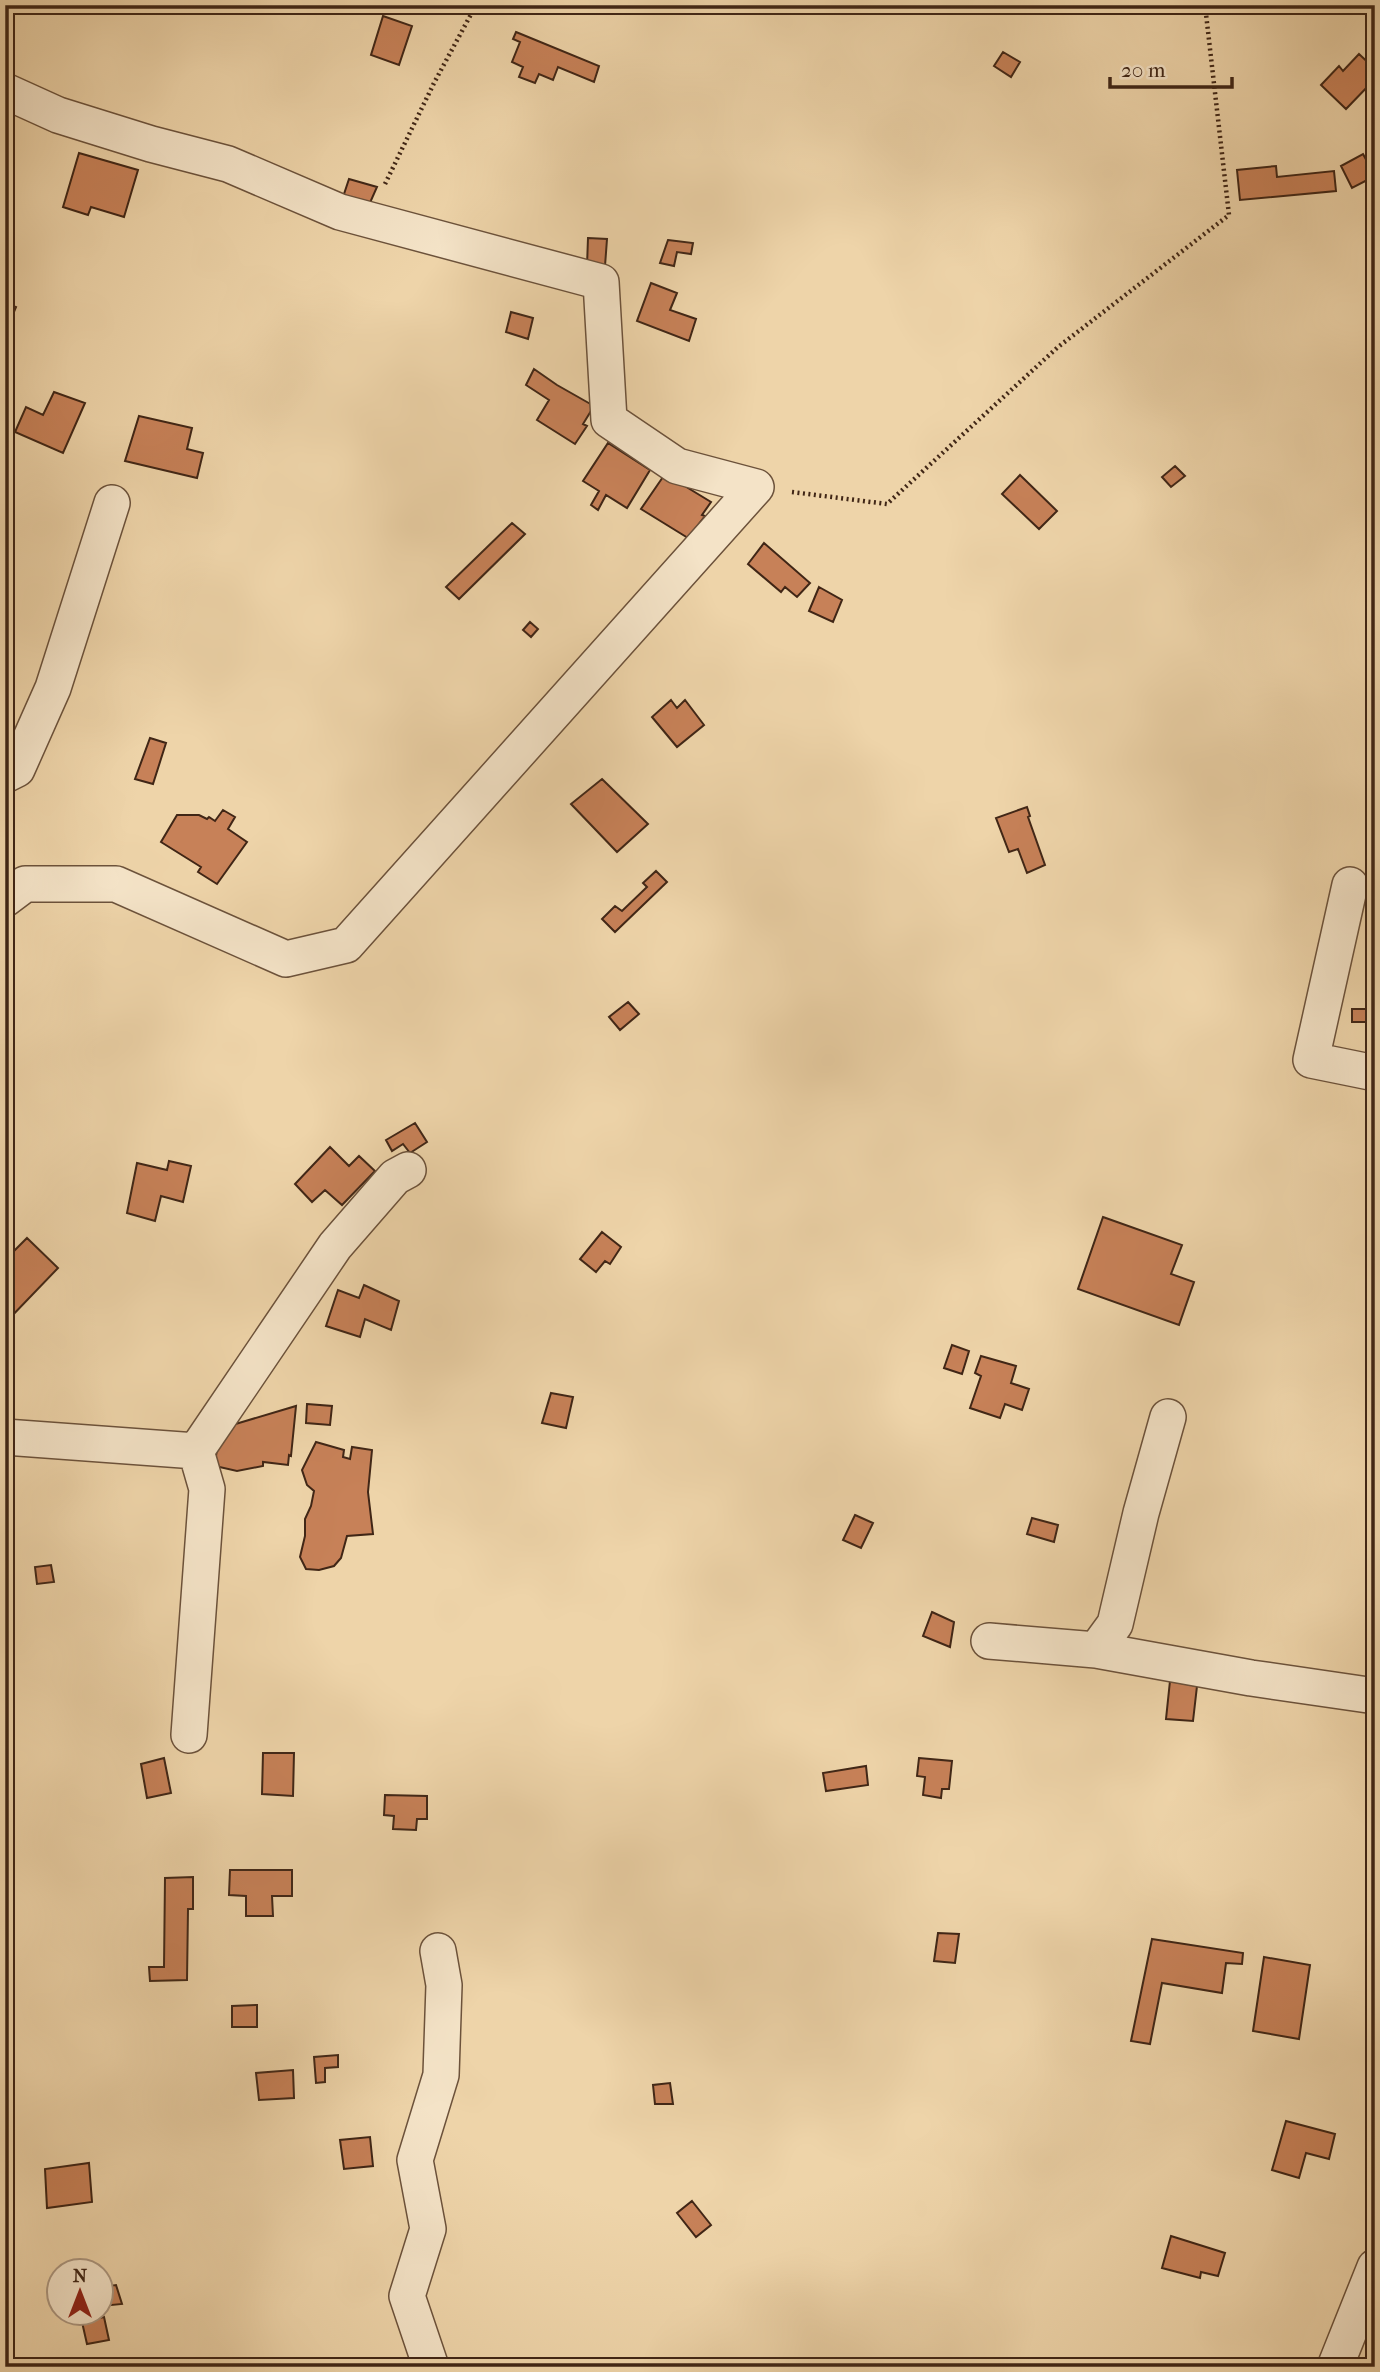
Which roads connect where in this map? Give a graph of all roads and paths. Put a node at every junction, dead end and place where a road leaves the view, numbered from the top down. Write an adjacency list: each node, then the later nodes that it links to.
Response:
1 (476, 5): 4 (path)
2 (1205, 5): 5 (path)
3 (5, 91): 4 (street)
4 (368, 219): 5 (street)
5 (756, 488): 9 (street)
6 (112, 503): 7 (street)
7 (5, 775)
8 (1350, 885): 10 (street)
9 (5, 899)
10 (1375, 1073)
11 (408, 1170): 14 (street)
12 (1168, 1417): 16 (street)
13 (5, 1437): 14 (street)
14 (196, 1451): 18 (street)
15 (989, 1641): 16 (street)
16 (1096, 1650): 17 (street)
17 (1375, 1696)
18 (189, 1735)
19 (438, 1951): 21 (street)
20 (1375, 2267): 22 (street)
21 (431, 2367)
22 (1335, 2367)

